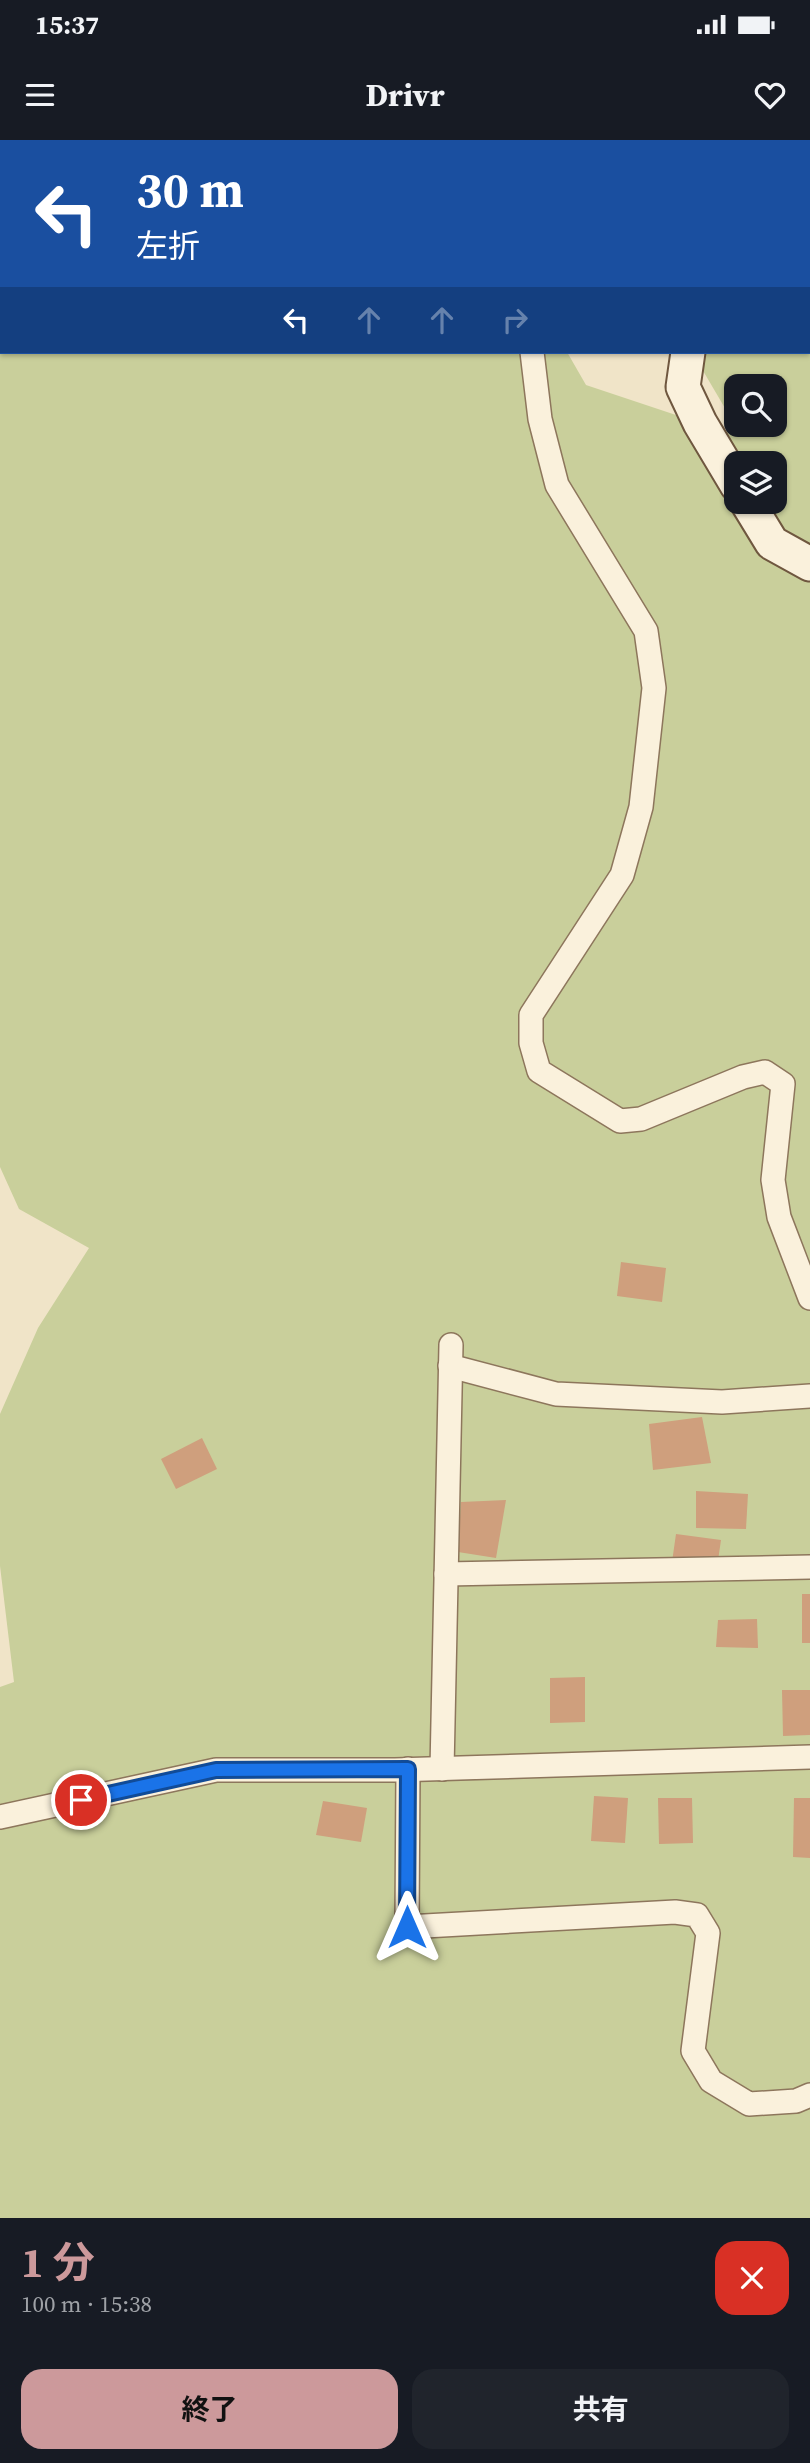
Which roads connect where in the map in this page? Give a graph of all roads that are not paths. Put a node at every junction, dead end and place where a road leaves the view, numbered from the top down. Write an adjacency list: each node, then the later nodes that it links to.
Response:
1 (532, 354): 6 (street)
2 (688, 354): 3 (street)
3 (724, 461)
4 (754, 514): 5 (street)
5 (810, 564)
6 (810, 1298)
7 (810, 1396): 9 (street)
8 (810, 1567): 9 (street)
9 (446, 1574): 12 (street)
10 (810, 1757): 12 (street)
11 (408, 1769): 12 (street); 13 (street); 14 (street)
12 (442, 1769)
13 (0, 1817)
14 (810, 2095)

